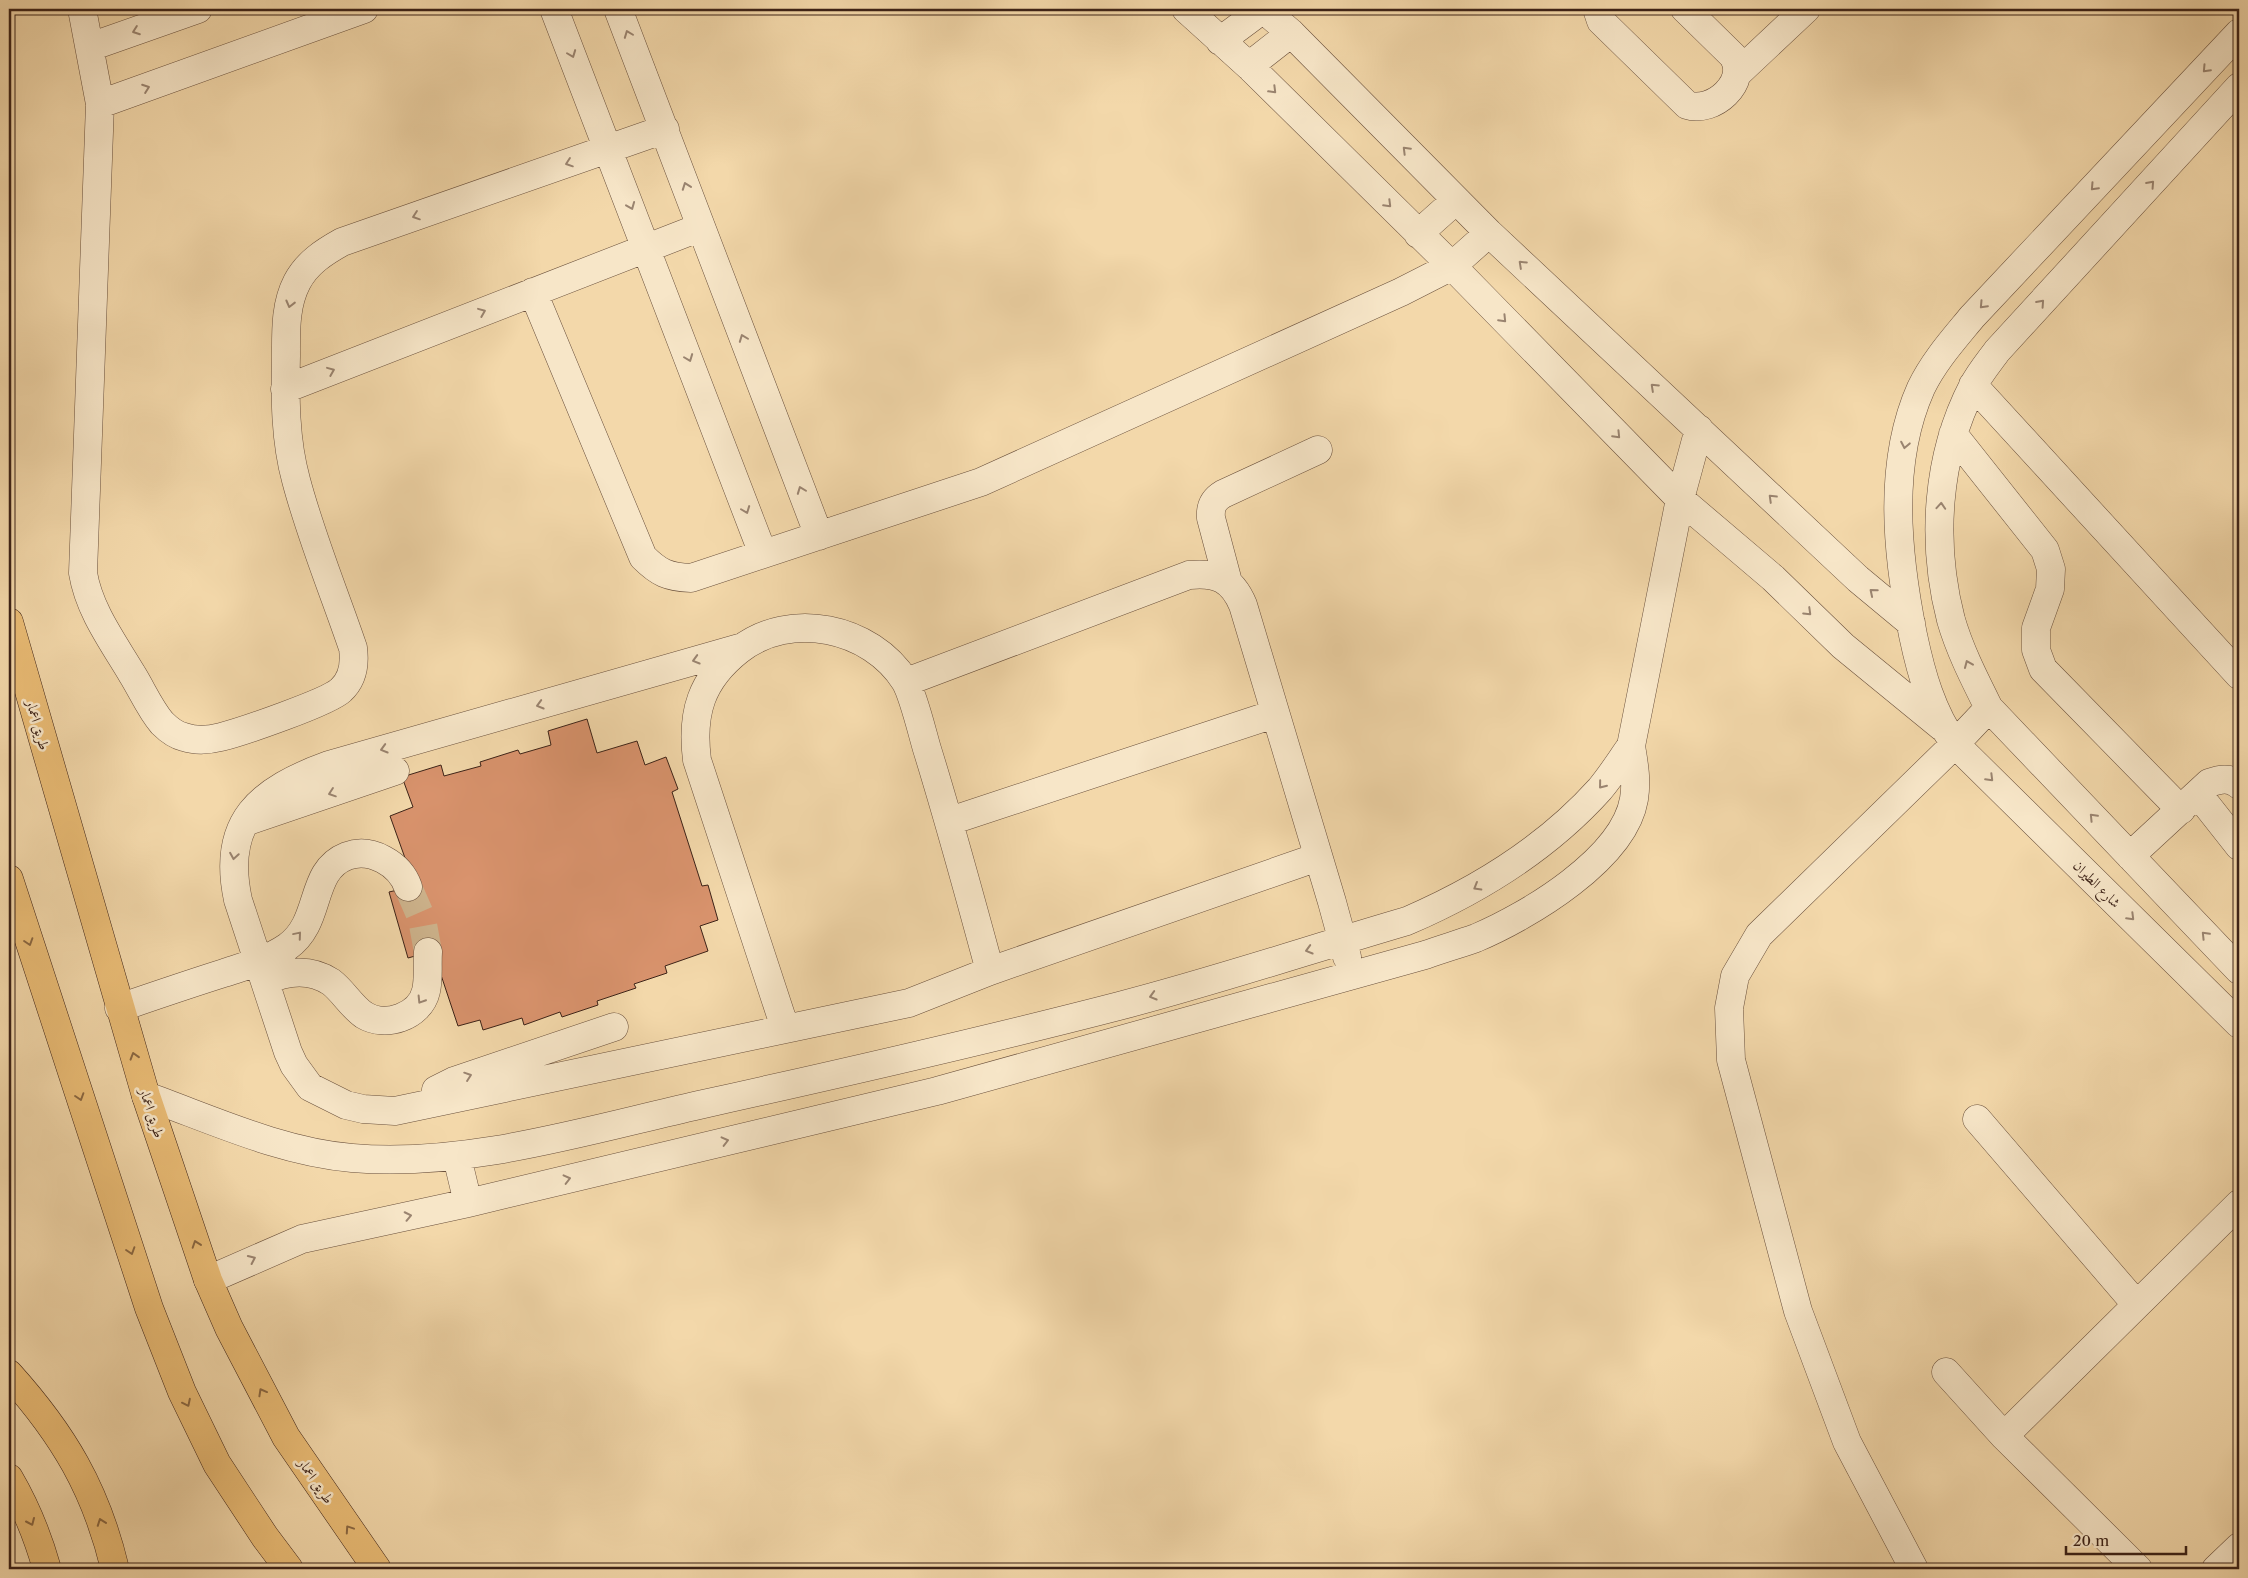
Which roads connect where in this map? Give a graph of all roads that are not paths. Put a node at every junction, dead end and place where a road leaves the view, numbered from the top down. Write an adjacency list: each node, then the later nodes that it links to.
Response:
1 (82, 9): 15 (street)
2 (198, 9): 15 (street, one-way to 15)
3 (364, 9): 11 (street)
4 (554, 9): 21 (street, one-way to 21)
5 (618, 9): 20 (street, one-way to 5)
6 (1186, 9): 14 (street, شارع الطيران)
7 (1263, 9): 12 (street); 14 (street)
8 (1597, 9): 17 (street)
9 (1685, 9): 17 (street)
10 (1806, 9): 17 (street)
11 (316, 16): 19 (street, one-way to 11)
12 (1291, 33): 16 (street); 22 (street, one-way to 12)
13 (2239, 33): 39 (street, one-way to 39)
14 (1220, 41): 16 (street, شارع الطيران)
15 (90, 48): 19 (street)
16 (1249, 66): 25 (street, شارع الطيران, one-way to 25)
17 (1739, 72)
18 (2239, 87): 29 (street, one-way to 18)
19 (100, 104): 30 (street)
20 (665, 129): 21 (street); 23 (street, one-way to 20)
21 (608, 149): 26 (street, one-way to 26); 30 (street, one-way to 30)
22 (1456, 200): 24 (street); 25 (street)
23 (701, 227): 26 (street); 35 (street, one-way to 23)
24 (1489, 233): 27 (street); 31 (street, one-way to 24)
25 (1418, 234): 27 (street, شارع الطيران)
26 (647, 247): 28 (street); 36 (street, one-way to 36)
27 (1452, 266): 34 (street, شارع الطيران, one-way to 34); 35 (street)
28 (533, 292): 30 (street, one-way to 28); 36 (street)
29 (1973, 385): 32 (street); 41 (street)
30 (285, 389)
31 (1700, 429): 34 (street); 39 (street, one-way to 31)
32 (1953, 434): 43 (street, one-way to 32); 49 (street)
33 (1318, 450): 37 (street)
34 (1680, 499): 45 (street, شارع الطيران, one-way to 45); 46 (street)
35 (819, 536): 36 (street)
36 (763, 554)
37 (1228, 582): 42 (street); 44 (street)
38 (9, 622): 63 (main road, طريق اعمار)
39 (1911, 623): 45 (street)
40 (743, 646): 42 (street); 51 (street, one-way to 51); 66 (street)
41 (2239, 675)
42 (906, 682): 50 (street)
43 (1989, 708): 45 (street); 53 (street, one-way to 43)
44 (1274, 714): 50 (street); 54 (street)
45 (1949, 736): 64 (street, شارع الطيران, one-way to 64); 86 (street)
46 (1631, 746): 57 (street, one-way to 57); 62 (street)
47 (395, 771): 51 (street, one-way to 51)
48 (2239, 785): 49 (street)
49 (2189, 802): 52 (street); 53 (street)
50 (950, 821): 61 (street)
51 (244, 822): 60 (street, one-way to 60)
52 (2239, 846)
53 (2130, 856): 59 (street, one-way to 53)
54 (1318, 857): 57 (street); 61 (street)
55 (9, 879): 84 (main road, one-way to 84)
56 (408, 888): 60 (street, one-way to 56)
57 (1343, 940): 62 (street); 67 (street, one-way to 67)
58 (428, 952): 60 (street, one-way to 60)
59 (2239, 970)
60 (262, 971): 63 (street); 70 (street)
61 (990, 971): 66 (street)
62 (1351, 976): 69 (street)
63 (119, 1008): 68 (main road, طريق اعمار, one-way to 63)
64 (2239, 1024)
65 (614, 1027): 70 (street, one-way to 65)
66 (785, 1028): 70 (street)
67 (890, 1063): 69 (street); 72 (street)
68 (146, 1096): 72 (street); 75 (main road, طريق اعمار, one-way to 68)
69 (898, 1100): 73 (street, one-way to 69)
70 (410, 1108)
71 (1977, 1119): 76 (street)
72 (457, 1157): 73 (street)
73 (468, 1203): 75 (street, one-way to 73)
74 (2239, 1204): 76 (street)
75 (208, 1280): 85 (main road, طريق اعمار, one-way to 75)
76 (2136, 1304): 79 (street)
77 (1946, 1372): 79 (street)
78 (9, 1374): 83 (main road, one-way to 78)
79 (2004, 1436): 87 (street)
80 (9, 1478): 82 (main road, one-way to 82)
81 (2239, 1547): 88 (street)
82 (47, 1569)
83 (115, 1569)
84 (289, 1569)
85 (377, 1569)
86 (1914, 1569)
87 (2138, 1569)
88 (2216, 1569)

